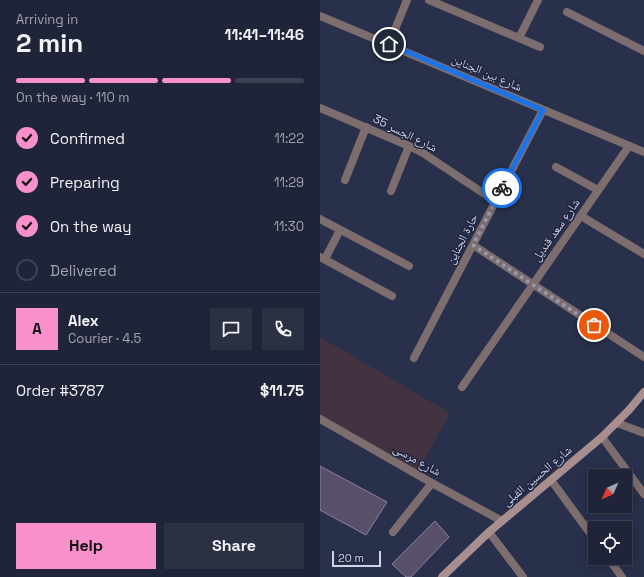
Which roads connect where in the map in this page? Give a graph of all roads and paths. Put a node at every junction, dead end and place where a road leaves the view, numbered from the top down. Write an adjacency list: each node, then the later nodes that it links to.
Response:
1 (406, 0): 7 (street)
2 (429, 0): 6 (street)
3 (538, 0): 6 (street)
4 (567, 12): 9 (street)
5 (320, 16): 7 (street, شارع بين الجناين)
6 (519, 38): 8 (street)
7 (389, 44): 11 (street, شارع بين الجناين)
8 (540, 47)
9 (644, 51)
10 (320, 108): 12 (street, شارع الجسر 35)
11 (543, 110): 14 (street, شارع بين الجناين); 20 (street, حارة الجناين)
12 (366, 128): 13 (street, شارع الجسر 35); 17 (street)
13 (409, 146): 19 (street); 20 (street, شارع الجسر 35)
14 (629, 146): 15 (street, شارع بين الجناين); 18 (street, شارع سعد قنديل)
15 (644, 152)
16 (556, 167): 18 (street)
17 (345, 180)
18 (598, 190): 21 (street, شارع سعد قنديل)
19 (391, 191)
20 (496, 201): 24 (street, حارة الجناين)
21 (580, 216): 25 (street); 28 (street, شارع سعد قنديل)
22 (320, 219): 23 (street)
23 (340, 230): 26 (street); 27 (street)
24 (473, 245): 28 (street); 31 (street, حارة الجناين)
25 (644, 254)
26 (322, 258): 29 (street)
27 (409, 266)
28 (533, 284): 30 (street); 32 (street, شارع سعد قنديل)
29 (392, 296)
30 (644, 357)
31 (414, 358)
32 (462, 387)
33 (644, 392): 35 (main road, شارع الحسين القبلى)
34 (320, 419): 39 (street, شارع مرسى)
35 (617, 423): 36 (street); 37 (main road, شارع الحسين القبلى)
36 (644, 433)
37 (602, 437): 38 (main road, شارع الحسين القبلى); 40 (street)
38 (551, 480): 41 (main road, شارع الحسين القبلى); 42 (street)
39 (432, 483): 41 (street, شارع مرسى); 43 (street)
40 (644, 494)
41 (502, 521): 44 (main road, شارع الحسين القبلى)
42 (588, 530)
43 (393, 532)
44 (489, 532): 46 (main road, شارع الحسين القبلى); 47 (street)
45 (613, 565): 48 (street)
46 (442, 577)
47 (523, 577)
48 (622, 577)

